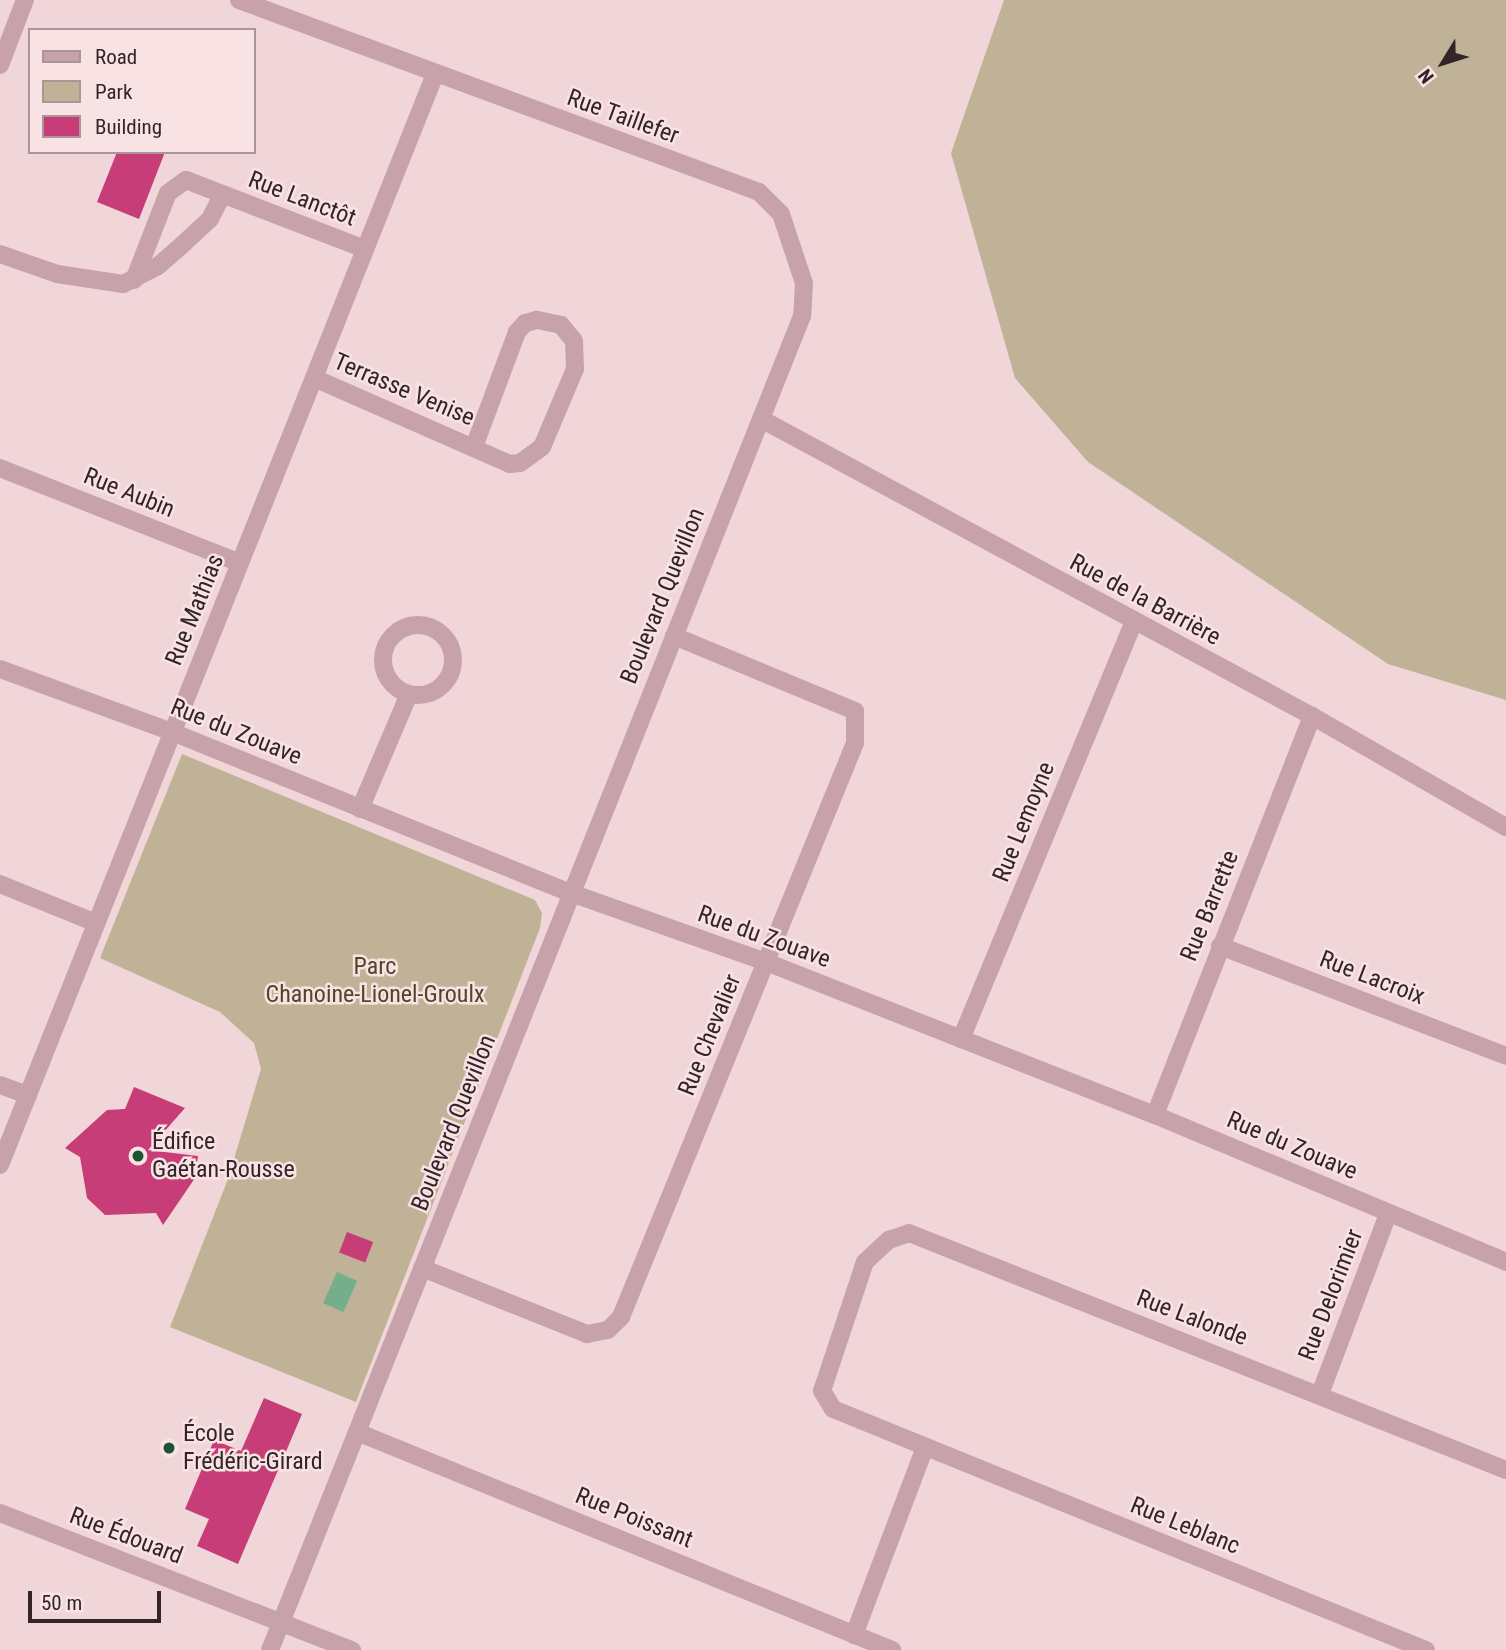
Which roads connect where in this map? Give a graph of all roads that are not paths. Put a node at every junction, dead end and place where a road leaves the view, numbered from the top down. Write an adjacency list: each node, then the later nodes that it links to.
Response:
1 (25, 0): 3 (street)
2 (239, 0): 4 (street, Rue Taillefer)
3 (0, 65)
4 (435, 74): 6 (street, Rue Mathias); 10 (street, Rue Taillefer)
5 (222, 195): 6 (street, Rue Lanctôt); 8 (street, Rue Lanctôt); 8 (street, Rue Lanctôt)
6 (365, 249): 9 (street, Rue Mathias)
7 (0, 254): 8 (street, Rue Lanctôt)
8 (135, 280)
9 (314, 378): 11 (street, Terrasse Venise); 13 (street, Rue Mathias)
10 (761, 419): 14 (street, Rue de la Barrière); 15 (street, Boulevard Quevillon)
11 (474, 447): 11 (street, Terrasse Venise)
12 (0, 468): 13 (street, Rue Aubin)
13 (240, 563): 19 (street, Rue Mathias)
14 (1133, 623): 18 (street, Rue de la Barrière); 27 (street, Rue Lemoyne)
15 (674, 636): 23 (street, Boulevard Quevillon); 26 (street, Rue Chevalier)
16 (0, 668): 19 (street, Rue du Zouave)
17 (409, 694): 17 (street); 20 (street)
18 (1312, 716): 21 (street, Rue de la Barrière); 25 (street, Rue Barrette)
19 (172, 733): 20 (street, Rue du Zouave); 24 (street, Rue Mathias)
20 (360, 808): 23 (street, Rue du Zouave)
21 (1506, 827)
22 (0, 884): 24 (street)
23 (571, 893): 26 (street, Rue du Zouave); 36 (street, Boulevard Quevillon)
24 (96, 923): 30 (street, Rue Mathias)
25 (1220, 946): 28 (street, Rue Lacroix); 31 (street, Rue Barrette)
26 (766, 962): 27 (street, Rue du Zouave); 36 (street, Rue Chevalier)
27 (961, 1039): 31 (street, Rue du Zouave)
28 (1506, 1056)
29 (0, 1085): 30 (street)
30 (28, 1096): 32 (street, Rue Mathias)
31 (1155, 1115): 33 (street, Rue du Zouave)
32 (0, 1165)
33 (1388, 1214): 35 (street, Rue du Zouave); 37 (street, Rue Delorimier)
34 (865, 1262): 37 (street, Rue Lalonde); 39 (street, Rue Leblanc)
35 (1506, 1262)
36 (422, 1268): 38 (street, Boulevard Quevillon)
37 (1320, 1394): 40 (street, Rue Lalonde)
38 (357, 1432): 42 (street, Boulevard Quevillon); 43 (street, Rue Poissant)
39 (925, 1447): 43 (street); 47 (street, Rue Leblanc)
40 (1506, 1470)
41 (0, 1513): 42 (street, Rue Édouard)
42 (281, 1622): 44 (street, Boulevard Quevillon); 45 (street, Rue Édouard)
43 (854, 1635): 46 (street, Rue Poissant)
44 (270, 1650)
45 (352, 1650)
46 (892, 1650)
47 (1426, 1650)

